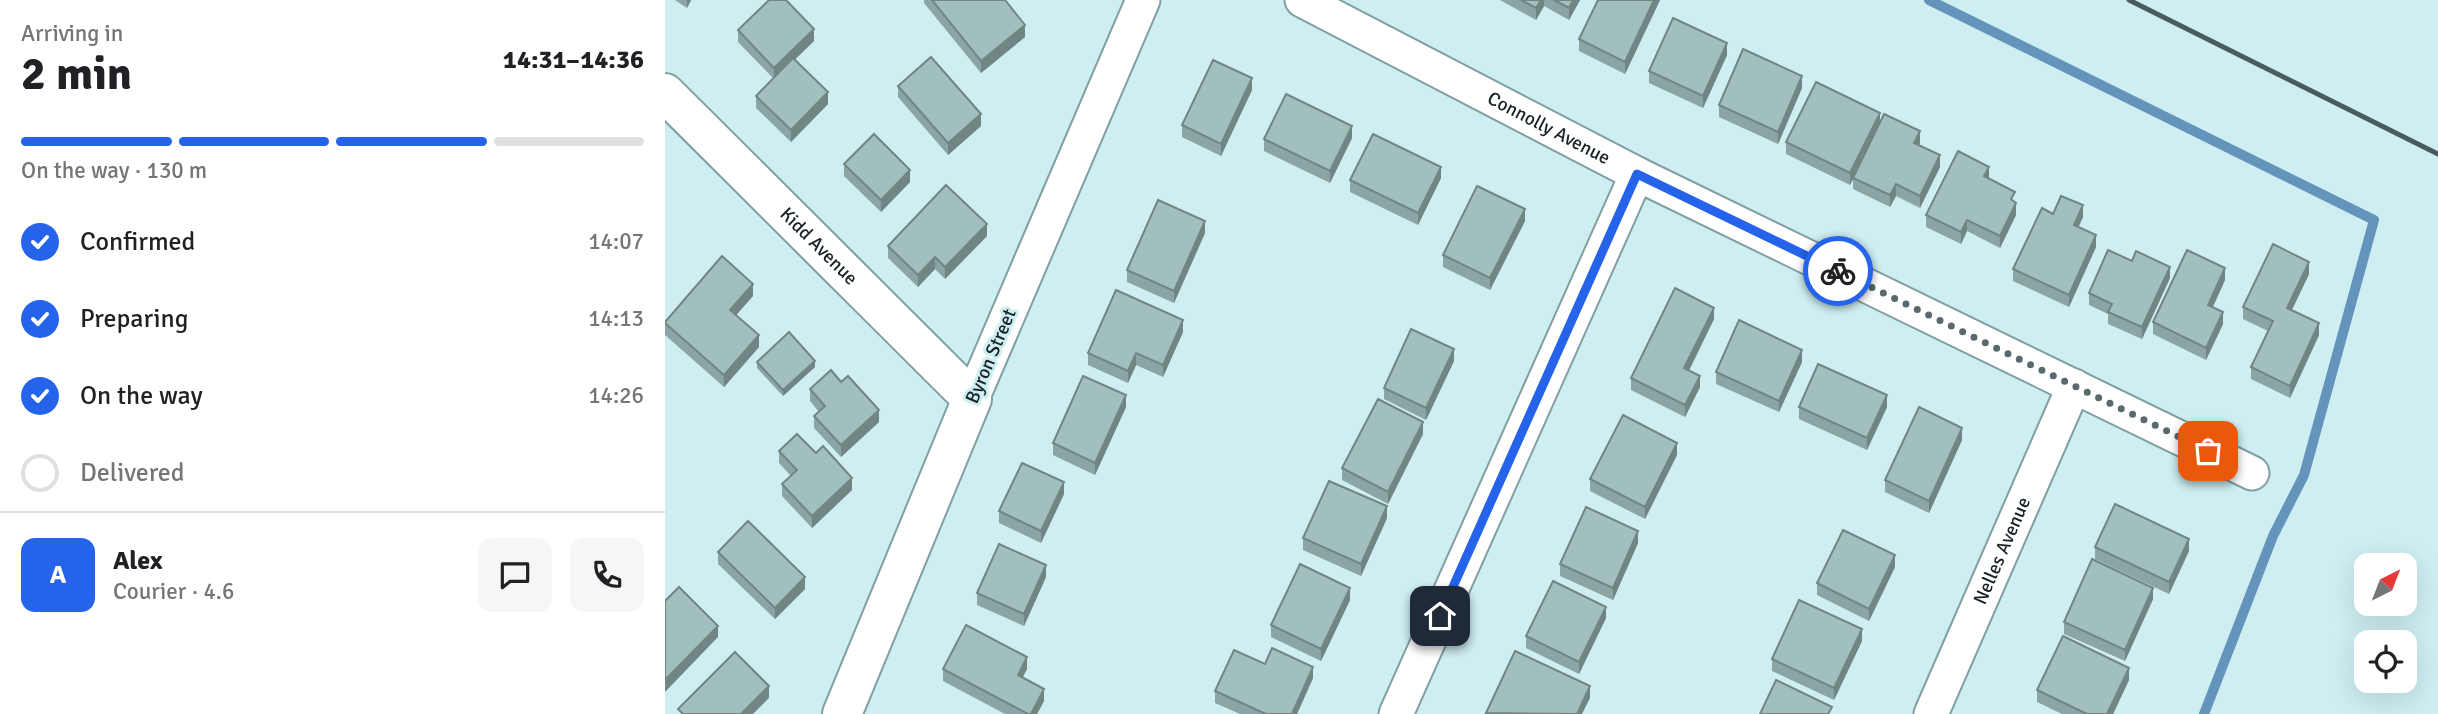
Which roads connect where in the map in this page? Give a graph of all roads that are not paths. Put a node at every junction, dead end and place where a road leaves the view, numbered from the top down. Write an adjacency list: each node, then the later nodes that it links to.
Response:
1 (1143, 0): 6 (street, Byron Street)
2 (1302, 0): 4 (street, Connolly Avenue)
3 (665, 93): 6 (street, Kidd Avenue)
4 (1637, 174): 5 (street, Connolly Avenue); 9 (street)
5 (2074, 386): 7 (street, Connolly Avenue); 10 (street, Nelles Avenue)
6 (972, 399): 8 (street, Byron Street)
7 (2252, 473)
8 (842, 714)
9 (1396, 714)
10 (1931, 714)

